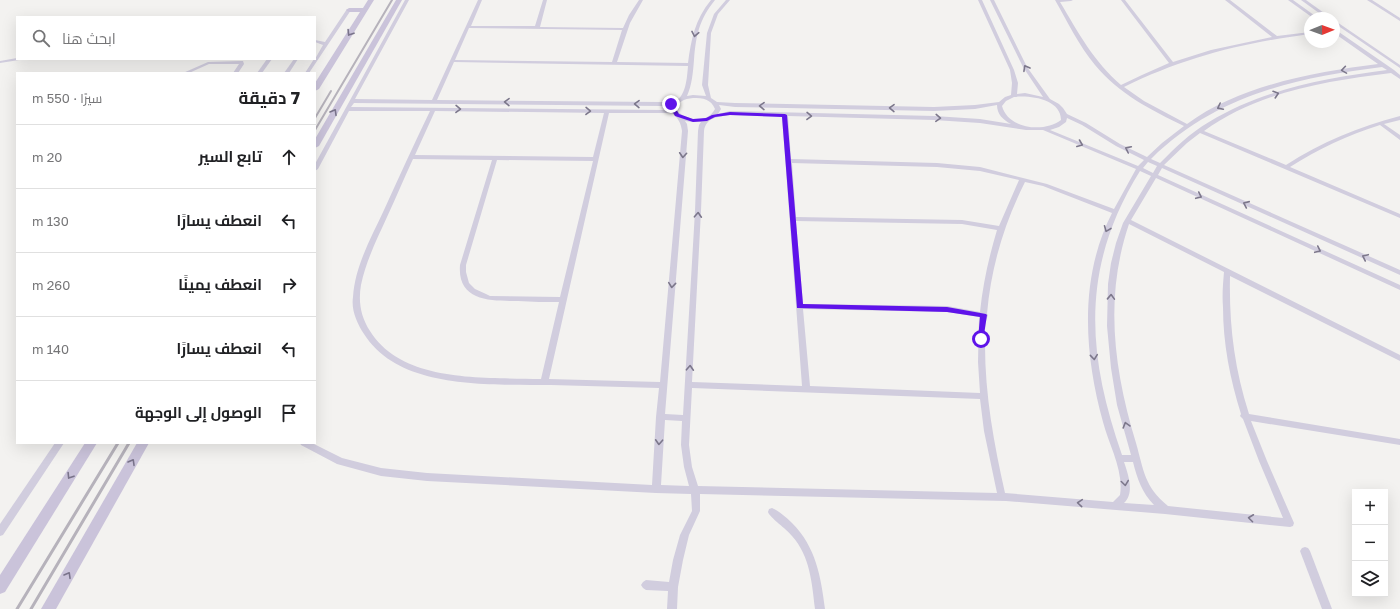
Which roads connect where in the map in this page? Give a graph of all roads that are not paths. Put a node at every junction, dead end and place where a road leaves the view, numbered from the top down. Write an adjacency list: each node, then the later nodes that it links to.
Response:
1 (371, 0): 19 (main road)
2 (399, 0): 80 (main road, one-way to 2)
3 (407, 0): 57 (street)
4 (480, 0): 24 (street)
5 (545, 0): 25 (street)
6 (642, 0): 26 (street)
7 (713, 0): 41 (street, one-way to 41)
8 (728, 0): 55 (street)
9 (980, 0): 53 (street)
10 (992, 0): 56 (street, one-way to 10)
11 (1057, 0): 12 (street); 52 (street)
12 (1071, 0)
13 (1123, 0): 40 (street)
14 (1227, 0): 29 (street)
15 (1290, 0): 20 (street)
16 (1303, 0): 21 (street)
17 (1369, 0): 22 (street)
18 (349, 10): 19 (main road); 31 (street)
19 (365, 10): 51 (main road, one-way to 51)
20 (1307, 12)
21 (1320, 12)
22 (1400, 20)
23 (1340, 25): 43 (street)
24 (468, 28): 25 (street); 37 (street)
25 (537, 28): 26 (street)
26 (624, 29): 39 (street)
27 (1304, 34): 29 (street)
28 (1340, 34): 42 (street)
29 (1274, 37): 40 (street)
30 (316, 41): 31 (street)
31 (326, 44): 33 (street)
32 (16, 59): 38 (street)
33 (316, 59)
34 (269, 60): 47 (street)
35 (295, 60): 48 (street)
36 (316, 60): 49 (street)
37 (453, 61): 39 (street); 62 (street)
38 (0, 62)
39 (614, 64): 41 (street)
40 (1172, 64): 52 (street)
41 (690, 65): 54 (street)
42 (1382, 65): 44 (street); 75 (street, one-way to 75)
43 (1400, 67)
44 (1392, 71): 50 (street); 78 (street, one-way to 44)
45 (187, 72): 46 (street)
46 (236, 72)
47 (260, 72)
48 (287, 72)
49 (308, 72)
50 (1400, 77)
51 (316, 87)
52 (1121, 87): 75 (street)
53 (1014, 96): 56 (street); 61 (street)
54 (682, 99): 55 (street); 59 (street)
55 (709, 99): 60 (street)
56 (1048, 100): 69 (street)
57 (352, 101): 58 (street); 64 (street)
58 (394, 101): 62 (street); 65 (street)
59 (676, 103): 62 (street, one-way to 62); 67 (street)
60 (715, 103): 63 (street, one-way to 60); 72 (street)
61 (1000, 103): 63 (street, one-way to 63); 76 (street)
62 (434, 105): 65 (street); 66 (street, one-way to 66); 81 (street)
63 (872, 108): 70 (street)
64 (347, 109): 65 (street); 87 (street)
65 (391, 109)
66 (608, 111): 67 (street); 83 (street)
67 (674, 112): 71 (street)
68 (785, 115): 70 (street, one-way to 70); 72 (street); 85 (street)
69 (1064, 115): 77 (street); 84 (street, one-way to 69)
70 (874, 117): 76 (street, one-way to 76)
71 (680, 118): 72 (street); 105 (street, one-way to 105)
72 (710, 118): 106 (street, one-way to 72)
73 (1400, 118): 74 (street)
74 (1380, 123): 79 (street); 88 (street)
75 (1187, 126): 84 (street)
76 (1026, 128): 77 (street)
77 (1044, 130): 89 (street, one-way to 89)
78 (1200, 131): 86 (street); 88 (street)
79 (1400, 138)
80 (316, 144)
81 (411, 157): 82 (street); 104 (street)
82 (496, 158): 83 (street); 100 (street)
83 (596, 159): 100 (street)
84 (1148, 159): 86 (street); 89 (street)
85 (788, 161): 91 (street); 94 (street)
86 (1161, 166): 90 (street); 98 (street, one-way to 86)
87 (316, 167)
88 (1287, 167): 93 (street)
89 (1140, 169): 90 (street); 92 (street)
90 (1156, 176): 95 (street); 99 (street, one-way to 99)
91 (1023, 179): 92 (street); 96 (street)
92 (1115, 212): 117 (street, one-way to 117)
93 (1400, 216)
94 (793, 219): 96 (street); 101 (street)
95 (1127, 221): 97 (street); 118 (street, one-way to 95)
96 (1001, 228): 102 (street)
97 (1227, 272): 103 (street); 109 (street)
98 (1400, 273)
99 (1400, 288)
100 (562, 300): 104 (street)
101 (800, 306): 102 (street); 107 (street)
102 (984, 315): 108 (street)
103 (1400, 358)
104 (544, 382): 105 (street)
105 (662, 385): 110 (street)
106 (689, 385): 107 (street); 111 (street)
107 (806, 389): 108 (street)
108 (983, 396): 121 (street)
109 (1244, 416): 112 (street); 123 (street, one-way to 123)
110 (660, 417): 111 (street); 119 (street, one-way to 119)
111 (687, 418): 120 (street)
112 (1400, 442)
113 (59, 444): 125 (street)
114 (90, 444): 128 (main road, one-way to 128)
115 (143, 444): 130 (main road, one-way to 115)
116 (306, 444): 119 (street)
117 (1118, 458): 118 (street); 122 (street, one-way to 122)
118 (1136, 459): 123 (street)
119 (656, 489): 120 (street)
120 (695, 490): 121 (street); 129 (street)
121 (1002, 497): 122 (street, one-way to 121)
122 (1114, 506): 123 (street)
123 (1165, 510)
124 (772, 512): 132 (street)
125 (0, 532)
126 (1305, 551): 133 (street)
127 (646, 585): 129 (street)
128 (0, 587)
129 (673, 587): 131 (street)
130 (48, 609)
131 (672, 609)
132 (820, 609)
133 (1327, 609)

